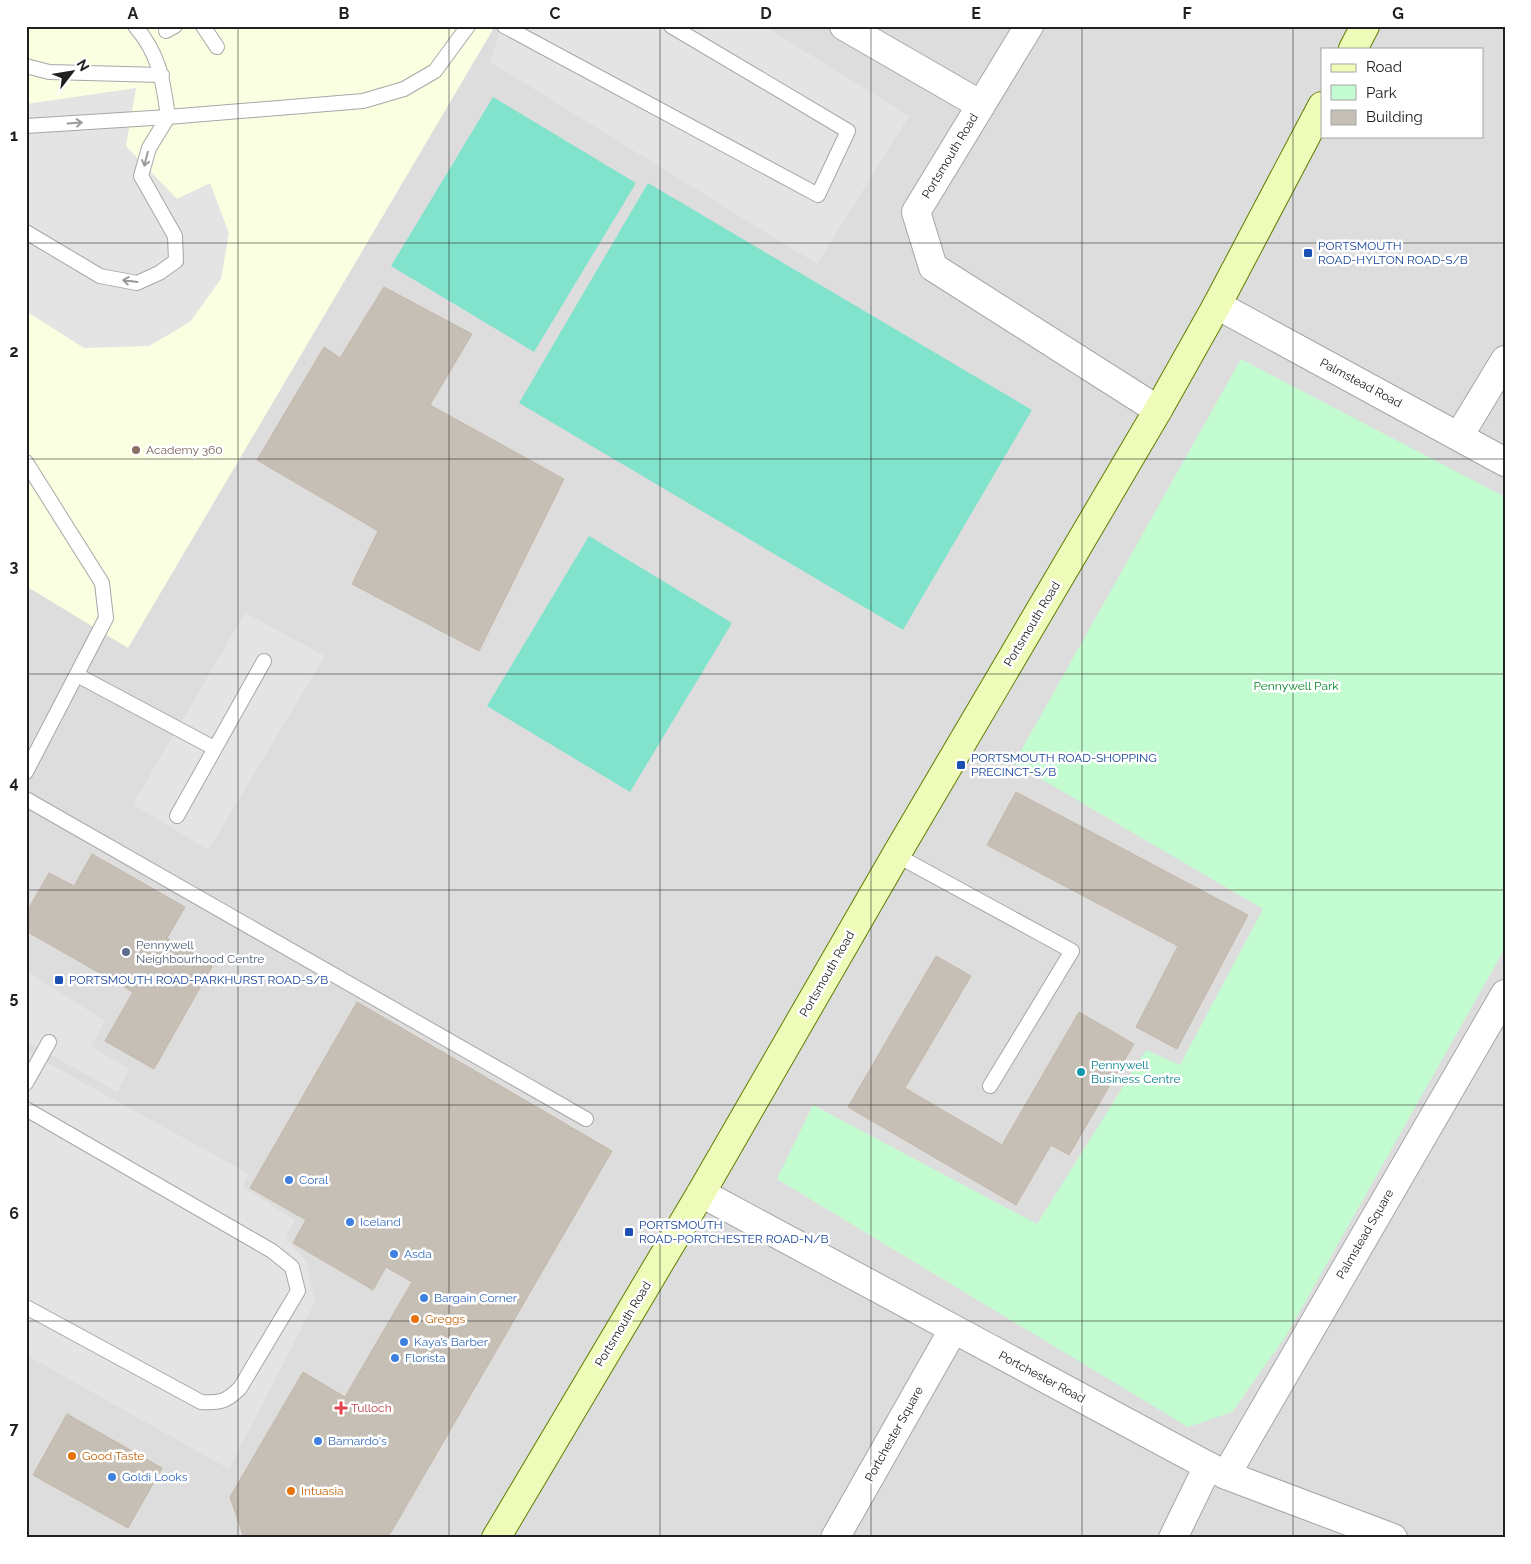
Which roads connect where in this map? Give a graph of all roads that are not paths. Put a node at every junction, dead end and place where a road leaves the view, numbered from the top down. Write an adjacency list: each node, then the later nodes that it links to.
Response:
1 (136, 26): 12 (lane)
2 (203, 26): 9 (lane)
3 (468, 26): 15 (lane)
4 (504, 26): 5 (lane)
5 (671, 26)
6 (844, 26): 13 (street, Portsmouth Road)
7 (1029, 26): 13 (street, Portsmouth Road)
8 (1365, 26): 10 (street)
9 (217, 47)
10 (1354, 48)
11 (26, 66): 12 (lane)
12 (162, 75): 15 (lane)
13 (981, 105): 20 (street, Portsmouth Road)
14 (1321, 108): 18 (street, Portsmouth Road)
15 (168, 117): 16 (lane, one-way to 15); 17 (lane, one-way to 17)
16 (26, 126)
17 (26, 232)
18 (1217, 305): 20 (street, Portsmouth Road); 21 (street, Palmstead Road)
19 (1505, 360): 21 (street)
20 (1158, 410): 30 (street, Portsmouth Road)
21 (1459, 436): 23 (street, Palmstead Road)
22 (26, 462): 25 (lane)
23 (1505, 462)
24 (264, 661): 26 (lane)
25 (77, 675): 26 (lane); 27 (lane)
26 (214, 748): 29 (lane)
27 (26, 772)
28 (26, 799): 36 (lane)
29 (177, 816)
30 (896, 855): 34 (lane); 37 (street, Portsmouth Road)
31 (1505, 994): 40 (street, Palmstead Square)
32 (49, 1042): 33 (lane)
33 (26, 1083)
34 (990, 1086)
35 (26, 1109): 38 (lane)
36 (586, 1119)
37 (701, 1193): 39 (street, Portchester Road); 41 (street, Portsmouth Road)
38 (26, 1307)
39 (953, 1330): 40 (street, Portchester Road); 42 (street, Portchester Square)
40 (1217, 1470): 43 (street, Palmstead Square); 44 (street, Portchester Road)
41 (501, 1536)
42 (836, 1538)
43 (1173, 1538)
44 (1393, 1538)

